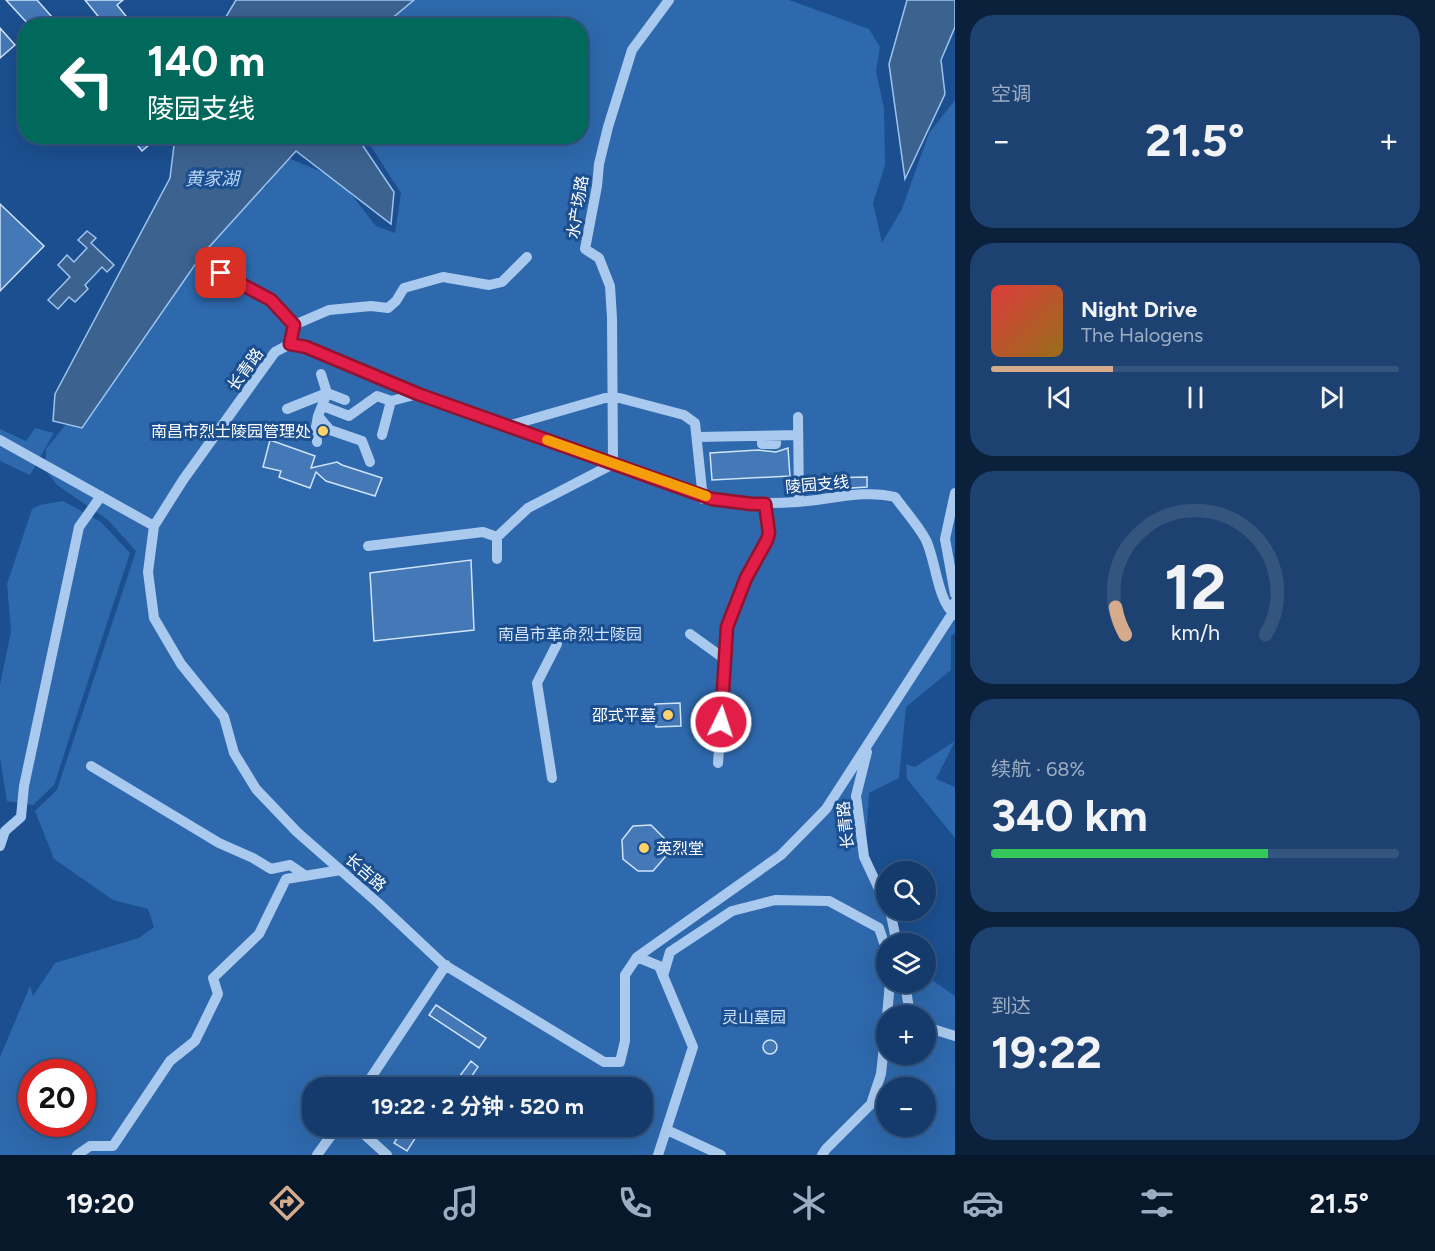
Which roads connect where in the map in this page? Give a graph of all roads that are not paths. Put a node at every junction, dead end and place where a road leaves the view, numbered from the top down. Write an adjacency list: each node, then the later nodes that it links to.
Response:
1 (669, 0): 9 (street, 水产场路)
2 (527, 257): 4 (street)
3 (221, 273): 4 (street)
4 (294, 325): 5 (street)
5 (290, 344): 8 (street); 30 (street, 长青路)
6 (321, 374): 7 (street)
7 (327, 393): 10 (street); 12 (street); 13 (street)
8 (418, 394): 11 (street); 15 (street)
9 (612, 396): 15 (street); 19 (street); 24 (street, 水产场路)
10 (345, 400)
11 (391, 401): 13 (street); 16 (street)
12 (287, 409)
13 (320, 411): 21 (street); 23 (street)
14 (798, 417): 17 (street)
15 (508, 426): 24 (street)
16 (382, 435)
17 (798, 435): 18 (street); 28 (street)
18 (721, 436): 19 (street); 22 (street)
19 (697, 437): 27 (street)
20 (0, 440): 26 (street)
21 (317, 442)
22 (722, 448)
23 (370, 462)
24 (613, 464): 27 (street, 陵园支线); 31 (street)
25 (955, 493): 34 (street)
26 (101, 496): 30 (street); 43 (street)
27 (703, 498): 29 (street, 陵园支线)
28 (799, 502): 29 (street, 陵园支线); 35 (street, 陵园支线)
29 (765, 504): 38 (street)
30 (154, 526): 44 (street, 长吉路)
31 (498, 537): 32 (street); 33 (street)
32 (368, 546)
33 (497, 558)
34 (955, 594)
35 (954, 610): 39 (street)
36 (690, 634): 38 (street)
37 (557, 644): 42 (street)
38 (726, 660): 40 (street)
39 (871, 740): 46 (street, 长青路); 48 (street)
40 (718, 763)
41 (91, 766): 45 (street)
42 (552, 778)
43 (0, 846)
44 (341, 870): 45 (street); 49 (street, 长吉路)
45 (306, 876): 58 (street)
46 (876, 883)
47 (881, 933): 50 (street)
48 (637, 957): 49 (street, 长吉路); 50 (street)
49 (446, 965): 54 (street)
50 (663, 976): 55 (street)
51 (936, 1030): 52 (street)
52 (955, 1036)
53 (882, 1065): 63 (street)
54 (371, 1077)
55 (667, 1130): 61 (street); 62 (street)
56 (330, 1137): 59 (street)
57 (367, 1137): 60 (street)
58 (77, 1155)
59 (317, 1155)
60 (387, 1155)
61 (658, 1155)
62 (721, 1155)
63 (822, 1155)

